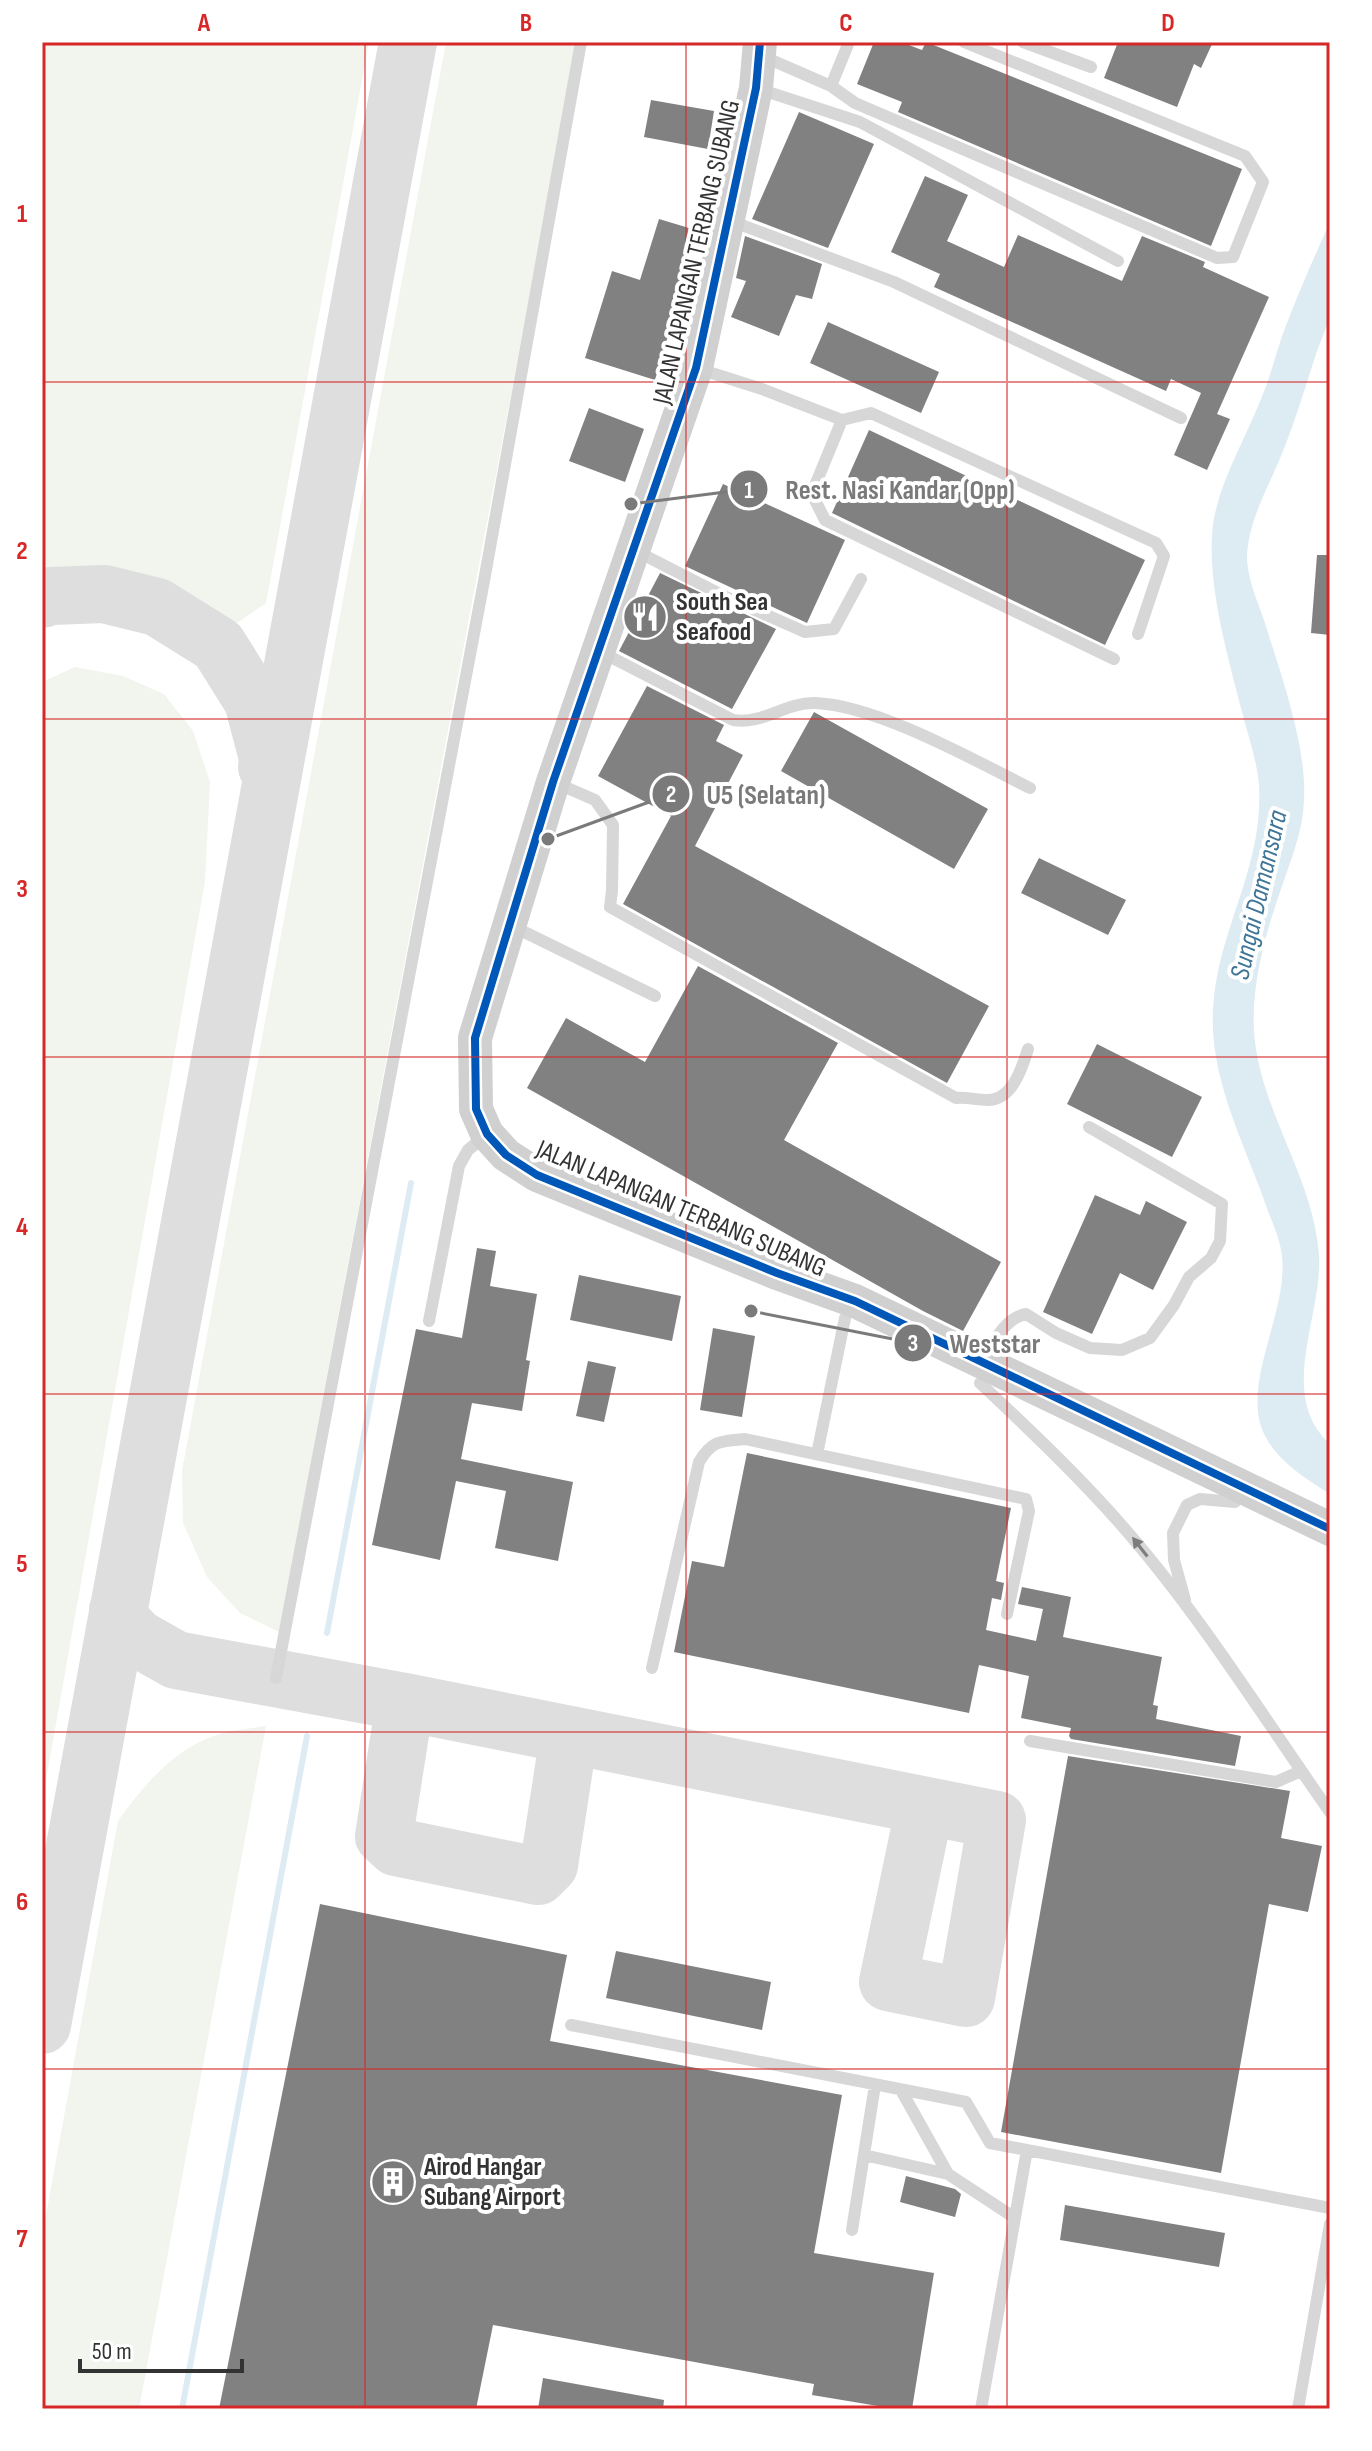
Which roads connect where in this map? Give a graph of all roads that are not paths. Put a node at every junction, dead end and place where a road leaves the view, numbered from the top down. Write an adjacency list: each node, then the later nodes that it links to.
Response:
1 (581, 42): 36 (lane)
2 (849, 42): 7 (lane)
3 (964, 42): 7 (lane)
4 (1023, 42): 6 (lane)
5 (759, 62): 7 (lane); 8 (street, JALAN LAPANGAN TERBANG SUBANG); 9 (lane)
6 (1091, 67)
7 (831, 86)
8 (728, 220): 10 (street, JALAN LAPANGAN TERBANG SUBANG); 11 (lane)
9 (1118, 261)
10 (696, 368): 12 (lane); 13 (street, JALAN LAPANGAN TERBANG SUBANG)
11 (1181, 418)
12 (842, 420): 15 (lane); 17 (lane)
13 (633, 549): 14 (lane); 16 (street, JALAN LAPANGAN TERBANG SUBANG)
14 (861, 579)
15 (1138, 634)
16 (598, 650): 18 (street, JALAN LAPANGAN TERBANG SUBANG); 19 (lane)
17 (1114, 659)
18 (553, 782): 20 (street, JALAN LAPANGAN TERBANG SUBANG); 22 (lane)
19 (1030, 788)
20 (509, 924): 21 (lane); 24 (street, JALAN LAPANGAN TERBANG SUBANG)
21 (655, 996)
22 (1028, 1049)
23 (1089, 1127): 28 (lane)
24 (487, 1134): 25 (street, JALAN LAPANGAN TERBANG SUBANG); 27 (lane)
25 (777, 1273): 26 (street, JALAN LAPANGAN TERBANG SUBANG); 28 (street, JALAN LAPANGAN TERBANG SUBANG)
26 (845, 1318): 28 (street, JALAN LAPANGAN TERBANG SUBANG); 29 (lane)
27 (429, 1321)
28 (981, 1372): 30 (street, JALAN LAPANGAN TERBANG SUBANG); 31 (street, JALAN LAPANGAN TERBANG SUBANG); 33 (lane, JALAN LAPANGAN TERBANG SUBANG, one-way to 28)
29 (817, 1454): 34 (lane); 35 (lane)
30 (1235, 1502): 32 (street, JALAN LAPANGAN TERBANG SUBANG); 33 (lane)
31 (1330, 1529)
32 (1330, 1549)
33 (1187, 1608): 38 (lane, JALAN LAPANGAN TERBANG SUBANG)
34 (1007, 1614)
35 (652, 1668)
36 (276, 1678)
37 (1030, 1741): 38 (lane)
38 (1301, 1771): 39 (lane, JALAN LAPANGAN TERBANG SUBANG)
39 (1330, 1812)
40 (571, 2025): 41 (lane)
41 (875, 2085): 42 (lane); 44 (lane)
42 (901, 2090): 43 (lane); 45 (lane)
43 (1027, 2150): 46 (lane); 47 (lane)
44 (864, 2155): 45 (lane); 49 (lane)
45 (948, 2174): 47 (lane)
46 (1330, 2208)
47 (1015, 2218): 50 (lane)
48 (1330, 2224): 51 (lane)
49 (852, 2230)
50 (981, 2409)
51 (1298, 2409)

